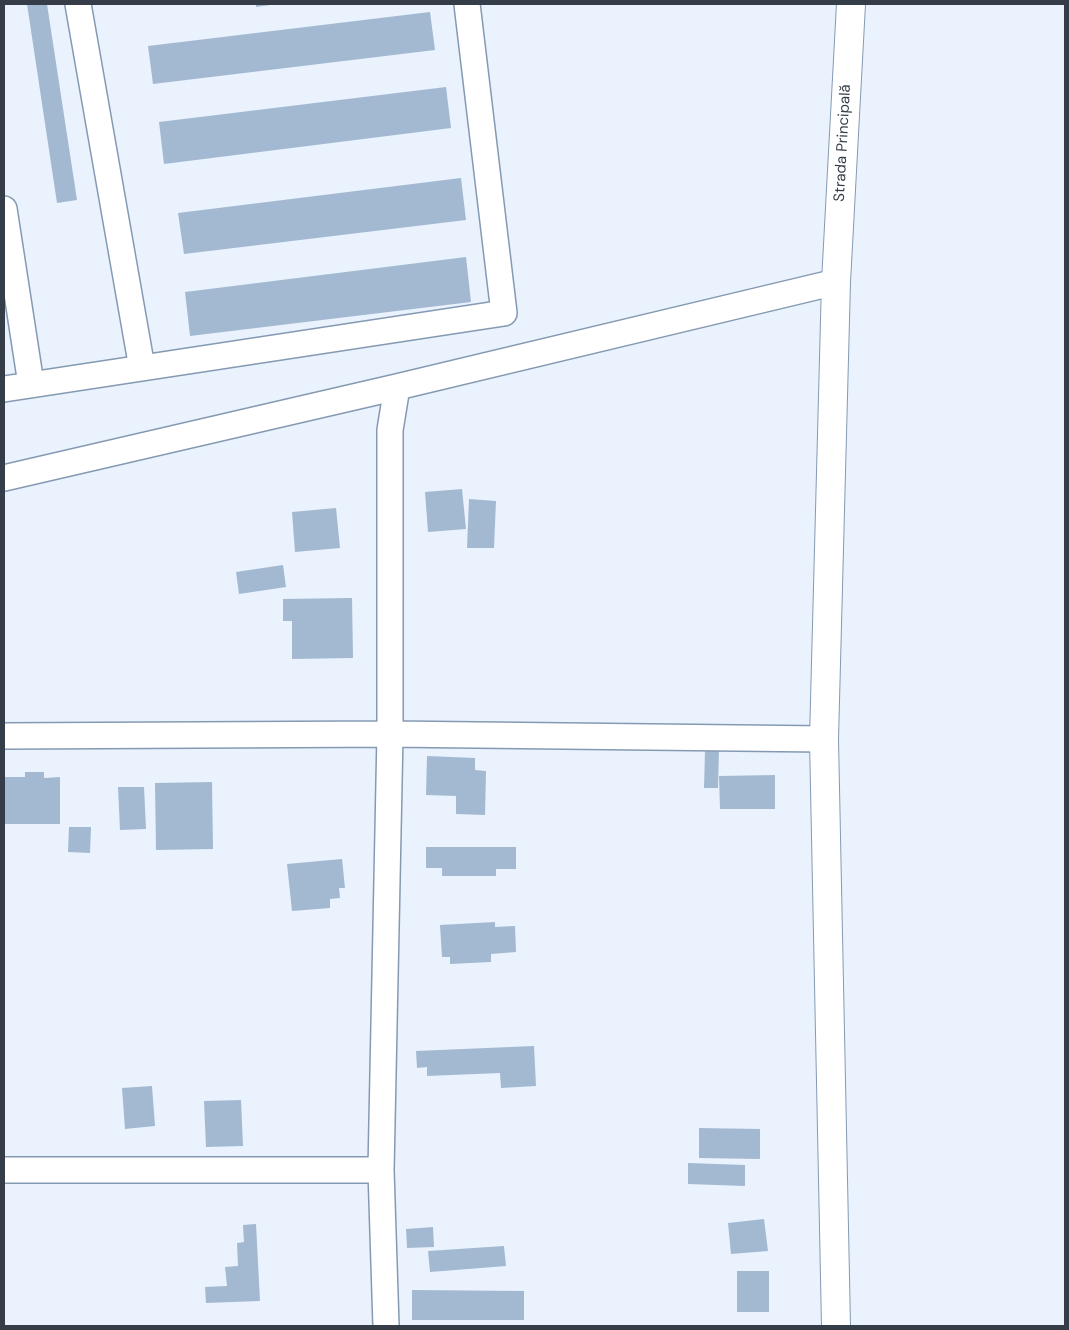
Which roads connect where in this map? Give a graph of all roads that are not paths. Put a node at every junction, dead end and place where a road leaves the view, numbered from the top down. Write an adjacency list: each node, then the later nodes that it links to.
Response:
1 (78, 4): 6 (street)
2 (467, 4): 6 (street)
3 (851, 4): 5 (main road, Strada Principală)
4 (4, 209): 7 (street)
5 (836, 282): 8 (street); 13 (main road, Strada Principală)
6 (142, 368): 7 (street)
7 (31, 384): 9 (street)
8 (397, 387): 10 (street); 11 (street)
9 (4, 389)
10 (4, 478)
11 (390, 734): 12 (street); 13 (street); 15 (street)
12 (4, 736)
13 (824, 739): 17 (main road, Strada Principală)
14 (4, 1170): 15 (street)
15 (382, 1170): 16 (street)
16 (386, 1326)
17 (836, 1326)

